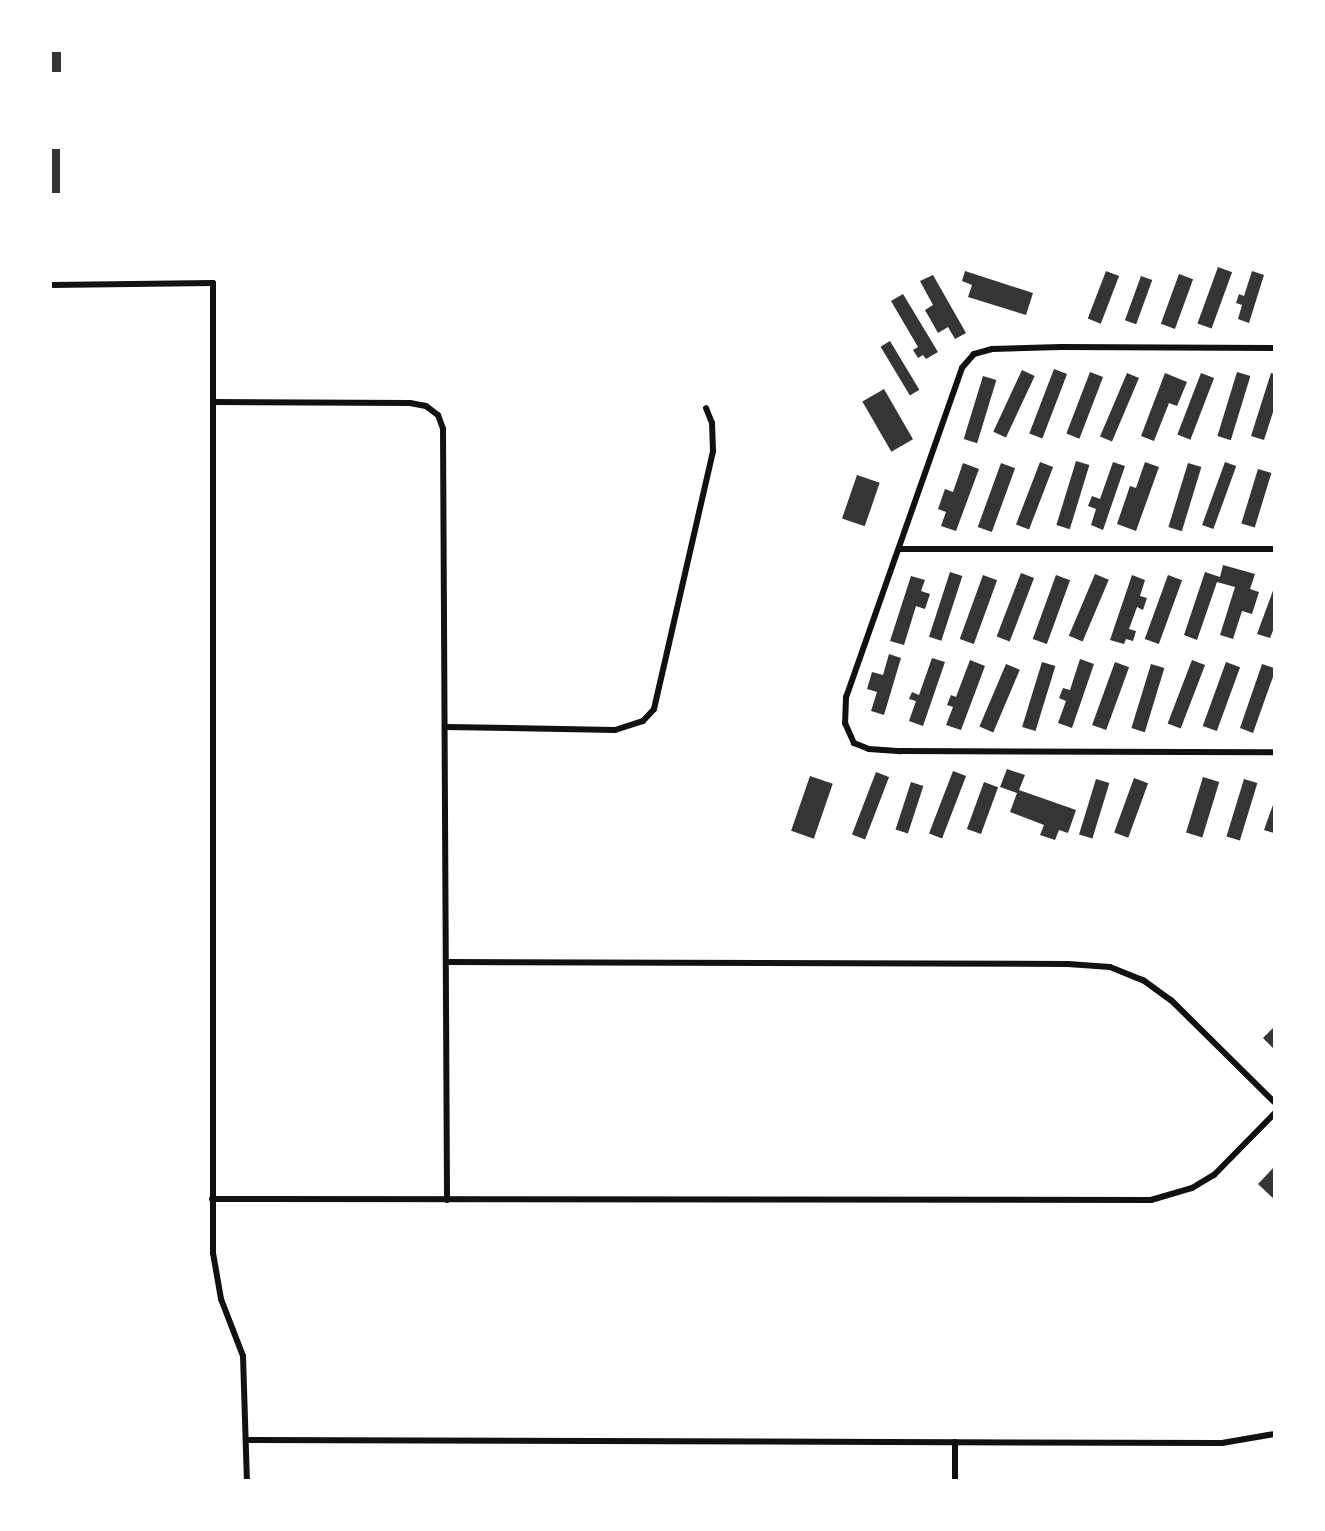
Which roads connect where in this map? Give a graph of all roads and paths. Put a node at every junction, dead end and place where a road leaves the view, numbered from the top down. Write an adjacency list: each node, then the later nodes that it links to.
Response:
1 (51, 285): 3 (street)
2 (1274, 348): 5 (street)
3 (213, 402): 7 (street); 12 (street)
4 (706, 408): 7 (street)
5 (899, 549): 6 (street); 8 (street)
6 (1274, 549)
7 (446, 727): 9 (street)
8 (1274, 752)
9 (447, 962): 10 (street); 13 (street)
10 (1274, 1102)
11 (1274, 1114): 13 (street)
12 (212, 1199): 13 (street); 15 (street)
13 (447, 1200)
14 (1274, 1434): 16 (street)
15 (247, 1440): 16 (street); 17 (street)
16 (955, 1442): 18 (street)
17 (247, 1480)
18 (955, 1480)

